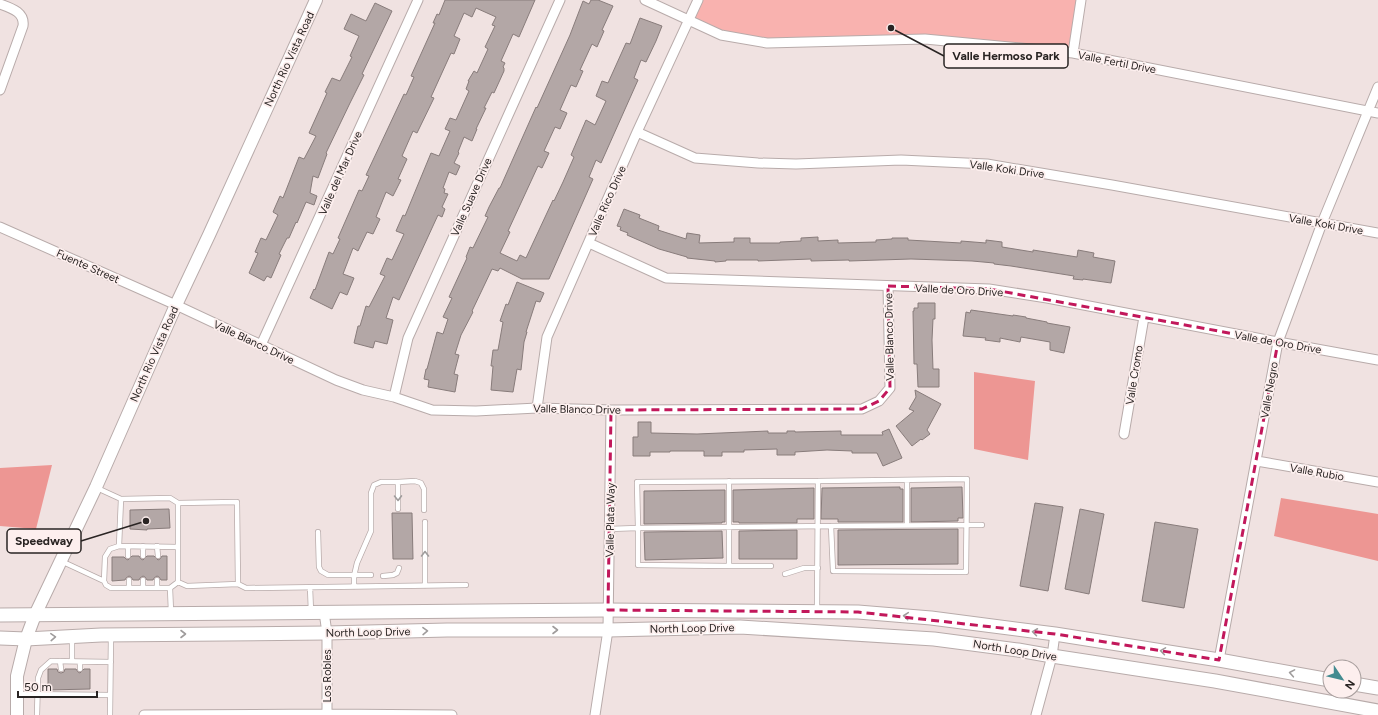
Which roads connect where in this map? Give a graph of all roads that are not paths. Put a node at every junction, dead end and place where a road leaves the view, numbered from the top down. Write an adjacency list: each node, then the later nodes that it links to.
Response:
1 (316, 0): 20 (street, North Rio Vista Road)
2 (418, 0): 23 (street, Valle del Mar Drive)
3 (560, 0): 25 (street, Valle Suave Drive)
4 (645, 0): 8 (street, Valle Fertil Drive)
5 (698, 0): 8 (street, Valle Rico Drive)
6 (1081, 0): 9 (street)
7 (0, 4): 11 (street)
8 (689, 21): 9 (street, Valle Fertil Drive); 14 (street, Valle Rico Drive)
9 (1073, 53): 12 (street, Valle Fertil Drive)
10 (1378, 88): 12 (street, Valle Negro)
11 (0, 90)
12 (1368, 111): 13 (street, Valle Fertil Drive); 15 (street, Valle Negro)
13 (1378, 112)
14 (637, 132): 15 (street, Valle Koki Drive); 18 (street, Valle Rico Drive)
15 (1322, 223): 17 (street, Valle Koki Drive); 22 (street, Valle Negro)
16 (0, 227): 20 (street, Fuente Street)
17 (1378, 233)
18 (589, 244): 19 (street, Valle de Oro Drive); 26 (street, Valle Rico Drive)
19 (888, 286): 21 (street, Valle de Oro Drive); 27 (street, Valle Blanco Drive)
20 (176, 305): 23 (street, Valle Blanco Drive); 35 (street, North Rio Vista Road)
21 (1144, 317): 22 (street, Valle de Oro Drive); 28 (street, Valle Cromo)
22 (1278, 342): 24 (street, Valle de Oro Drive); 29 (street, Valle Negro)
23 (262, 345): 25 (street, Valle Blanco Drive)
24 (1378, 360)
25 (394, 397): 26 (street, Valle Blanco Drive)
26 (537, 408): 27 (street, Valle Blanco Drive)
27 (612, 410): 48 (street, Valle Plata Way)
28 (1124, 434)
29 (1257, 461): 34 (street, Valle Rubio); 96 (street, Valle Negro)
30 (907, 480): 32 (lane); 41 (lane); 42 (lane)
31 (729, 481): 32 (lane); 46 (lane); 47 (lane)
32 (818, 481): 44 (lane)
33 (398, 482): 38 (lane, one-way to 38); 39 (lane); 65 (lane)
34 (1378, 482)
35 (96, 487): 36 (lane); 58 (street, North Rio Vista Road)
36 (121, 499): 37 (lane); 50 (lane)
37 (178, 504): 54 (lane); 72 (lane)
38 (398, 509)
39 (424, 510)
40 (425, 522): 74 (lane, one-way to 40)
41 (907, 525): 42 (lane); 45 (lane)
42 (967, 525): 43 (lane); 45 (lane)
43 (982, 525)
44 (818, 526): 45 (lane); 46 (lane); 62 (lane)
45 (831, 526)
46 (730, 527): 47 (lane); 59 (lane)
47 (638, 528): 48 (lane); 59 (lane)
48 (609, 529): 81 (street, Valle Plata Way)
49 (318, 532): 65 (lane)
50 (119, 546): 51 (lane); 70 (lane)
51 (128, 546): 52 (lane); 55 (lane)
52 (143, 546): 53 (lane); 56 (lane)
53 (158, 546): 54 (lane); 57 (lane)
54 (178, 547): 71 (lane)
55 (128, 556)
56 (143, 556)
57 (158, 556)
58 (60, 561): 70 (lane); 86 (street, North Rio Vista Road)
59 (729, 566): 60 (lane)
60 (771, 566)
61 (399, 568): 66 (lane)
62 (818, 568): 63 (lane); 82 (lane)
63 (785, 574)
64 (371, 575): 65 (lane)
65 (354, 576): 76 (lane)
66 (383, 576)
67 (129, 580): 77 (lane)
68 (143, 580): 78 (lane)
69 (157, 580): 79 (lane)
70 (104, 581): 77 (lane)
71 (178, 582): 72 (lane); 80 (lane)
72 (238, 584): 75 (lane)
73 (466, 585): 74 (lane)
74 (425, 586): 76 (lane)
75 (310, 587): 76 (lane); 83 (lane)
76 (354, 587)
77 (129, 588): 78 (lane)
78 (143, 588): 79 (lane)
79 (157, 588): 80 (lane)
80 (170, 588): 85 (lane)
81 (608, 610): 82 (main road, North Loop Drive); 84 (main road, North Loop Drive); 88 (street, Valle Plata Way)
82 (817, 611): 90 (main road, North Loop Drive, one-way to 82)
83 (311, 612): 84 (main road, North Loop Drive); 85 (main road, North Loop Drive)
84 (324, 612): 89 (street, Los Robles)
85 (171, 613): 86 (main road, North Loop Drive)
86 (35, 614): 87 (main road, North Loop Drive); 94 (street, North Rio Vista Road)
87 (0, 615)
88 (608, 630): 89 (main road, North Loop Drive, one-way to 88); 95 (main road, North Loop Drive); 116 (street, Valle Plata Way)
89 (327, 633): 91 (main road, North Loop Drive, one-way to 89); 110 (street, Los Robles)
90 (1055, 634): 95 (street); 96 (main road, North Loop Drive, one-way to 90)
91 (111, 635): 92 (main road, North Loop Drive); 100 (lane)
92 (72, 636): 94 (main road, North Loop Drive, one-way to 92); 98 (lane)
93 (0, 638): 94 (main road, North Loop Drive)
94 (26, 639): 106 (street, North Rio Vista Road)
95 (1052, 656): 109 (main road, North Loop Drive); 117 (street)
96 (1219, 660): 103 (main road, North Loop Drive, one-way to 96)
97 (60, 661): 98 (lane); 101 (lane); 107 (lane)
98 (72, 661): 99 (lane)
99 (80, 662): 100 (lane); 102 (lane)
100 (111, 662): 108 (lane)
101 (60, 669)
102 (80, 669)
103 (1322, 679)
104 (1362, 685): 105 (main road)
105 (1378, 688)
106 (17, 694): 107 (lane); 111 (street, North Rio Vista Road)
107 (37, 694): 108 (lane); 112 (lane)
108 (110, 695): 113 (lane)
109 (1378, 711)
110 (327, 714): 114 (street); 115 (street)
111 (17, 715)
112 (37, 715)
113 (110, 715)
114 (144, 715)
115 (452, 715)
116 (595, 715)
117 (1036, 715)

